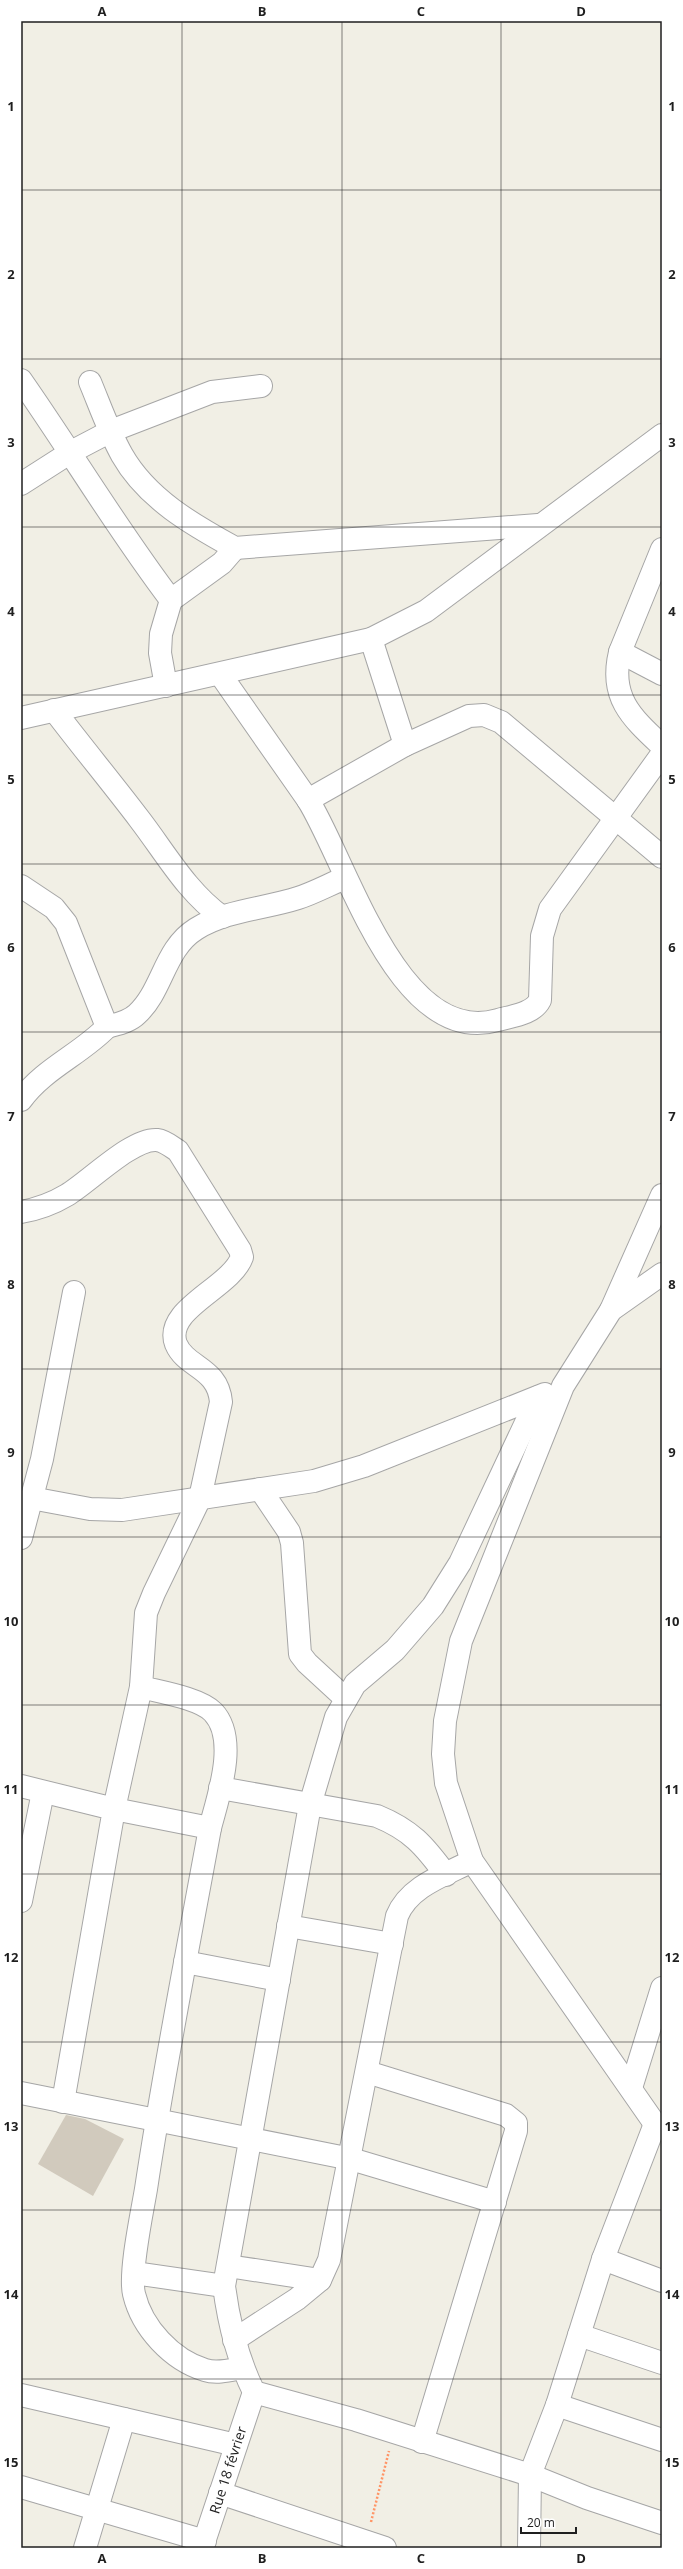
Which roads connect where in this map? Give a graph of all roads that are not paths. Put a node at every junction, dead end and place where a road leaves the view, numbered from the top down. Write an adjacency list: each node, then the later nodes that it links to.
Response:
1 (21, 380): 6 (street)
2 (90, 382): 4 (street)
3 (261, 386): 4 (street)
4 (111, 431): 6 (street); 9 (street)
5 (662, 435): 8 (street)
6 (71, 452): 7 (street); 11 (street)
7 (21, 484)
8 (538, 525): 9 (street); 12 (street)
9 (235, 548): 11 (street)
10 (662, 549): 13 (street)
11 (171, 600): 16 (street)
12 (371, 639): 14 (street); 19 (street)
13 (620, 652): 15 (street); 20 (street)
14 (220, 674): 16 (street); 22 (street)
15 (662, 674)
16 (166, 686): 17 (street)
17 (54, 710): 18 (street); 27 (street)
18 (21, 718)
19 (405, 745): 22 (street); 23 (street)
20 (662, 746)
21 (662, 754): 23 (street)
22 (308, 800): 25 (street)
23 (615, 818): 24 (street); 25 (street)
24 (662, 857)
25 (345, 878): 27 (street)
26 (21, 886): 28 (street)
27 (222, 917): 28 (street)
28 (107, 1027): 29 (street)
29 (21, 1100)
30 (660, 1207): 34 (street)
31 (21, 1212): 39 (street)
32 (662, 1274): 34 (street)
33 (74, 1292): 38 (street)
34 (611, 1310): 35 (street)
35 (563, 1386): 36 (street); 49 (street)
36 (538, 1397): 37 (street); 42 (street)
37 (260, 1489): 39 (street); 42 (street)
38 (31, 1498): 39 (street); 40 (street)
39 (200, 1498): 41 (street)
40 (21, 1538)
41 (141, 1686): 44 (street); 47 (street)
42 (345, 1698): 46 (street)
43 (21, 1786): 45 (street)
44 (220, 1788): 46 (street); 48 (street)
45 (43, 1792): 47 (street); 51 (street)
46 (310, 1805): 50 (street); 52 (street)
47 (114, 1809): 48 (street); 60 (street)
48 (210, 1828): 54 (street)
49 (472, 1861): 50 (street); 58 (street)
50 (446, 1875): 53 (street)
51 (21, 1901)
52 (288, 1926): 53 (street); 55 (street)
53 (392, 1944): 57 (street)
54 (185, 1962): 55 (street); 61 (street)
55 (279, 1980): 63 (street)
56 (662, 1988): 58 (street)
57 (367, 2072): 64 (street); 65 (street)
58 (631, 2088): 62 (street)
59 (21, 2093): 60 (street)
60 (64, 2102): 61 (street)
61 (156, 2120): 63 (street); 67 (street)
62 (659, 2125): 66 (street)
63 (251, 2139): 64 (street); 68 (street)
64 (351, 2159): 65 (street); 69 (street)
65 (495, 2202): 80 (street)
66 (602, 2259): 70 (street); 71 (street)
67 (134, 2273): 68 (street); 74 (street)
68 (226, 2276): 69 (street); 72 (street)
69 (320, 2280): 72 (street)
70 (662, 2281)
71 (579, 2335): 73 (street); 77 (street)
72 (234, 2340): 74 (street)
73 (662, 2363)
74 (242, 2368): 75 (street)
75 (254, 2392): 80 (street); 81 (street, Rue 18 février)
76 (21, 2395): 78 (street)
77 (557, 2406): 79 (street); 82 (street)
78 (124, 2419): 81 (street); 85 (street)
79 (662, 2440)
80 (422, 2442): 82 (street)
81 (236, 2445): 84 (street, Rue 18 février)
82 (530, 2475): 86 (street); 90 (street)
83 (21, 2487): 85 (street)
84 (220, 2493): 87 (street, Rue 18 février); 88 (street)
85 (97, 2508): 87 (street); 89 (street)
86 (662, 2523)
87 (204, 2544)
88 (376, 2545)
89 (85, 2548)
90 (529, 2548)

